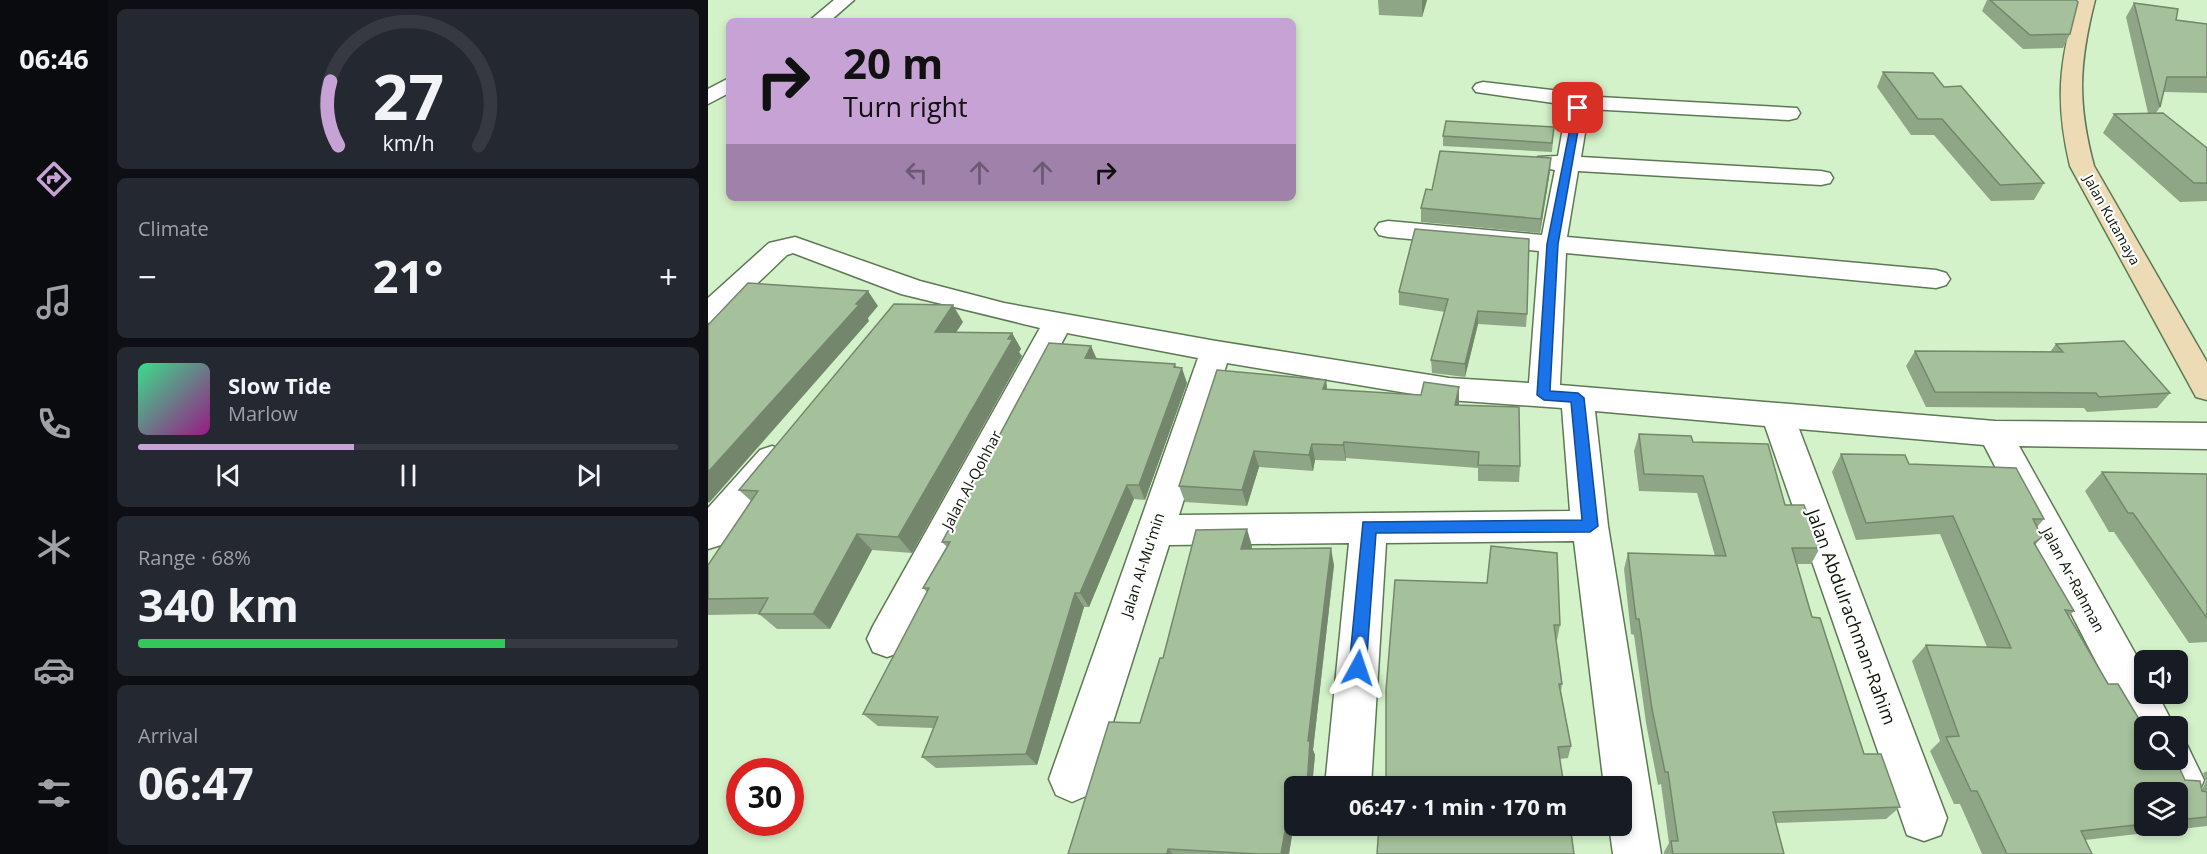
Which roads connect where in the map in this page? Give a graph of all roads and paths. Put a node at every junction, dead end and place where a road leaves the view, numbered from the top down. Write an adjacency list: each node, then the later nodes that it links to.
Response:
1 (845, 0): 3 (street)
2 (2086, 0): 18 (main road, Jalan Kutamaya)
3 (822, 18)
4 (726, 86): 6 (street)
5 (1484, 88): 7 (street)
6 (708, 98)
7 (1577, 102): 8 (street); 10 (street)
8 (1789, 113)
9 (1522, 161): 10 (street)
10 (1569, 164): 11 (street); 13 (street)
11 (1821, 178)
12 (1388, 229): 13 (street)
13 (1553, 244): 14 (street); 19 (street)
14 (1936, 279)
15 (708, 314): 16 (street)
16 (1058, 322): 17 (street); 28 (street, Jalan Al-Qohhar)
17 (1216, 351): 19 (street); 26 (street, Jalan Al-Mu'min)
18 (2207, 390)
19 (1561, 396): 20 (street); 25 (street)
20 (1778, 416): 21 (street); 32 (street, Jalan Abdulrachman-Rahim)
21 (1995, 433): 23 (street); 29 (street, Jalan Ar-Rahman)
22 (791, 435): 27 (street)
23 (2207, 436)
24 (1369, 526): 25 (street); 26 (street); 30 (street)
25 (1590, 526): 33 (street)
26 (1155, 530): 31 (street, Jalan Al-Mu'min)
27 (708, 534)
28 (887, 639)
29 (2147, 716)
30 (1349, 776)
31 (1072, 779)
32 (1924, 818)
33 (1637, 854)

